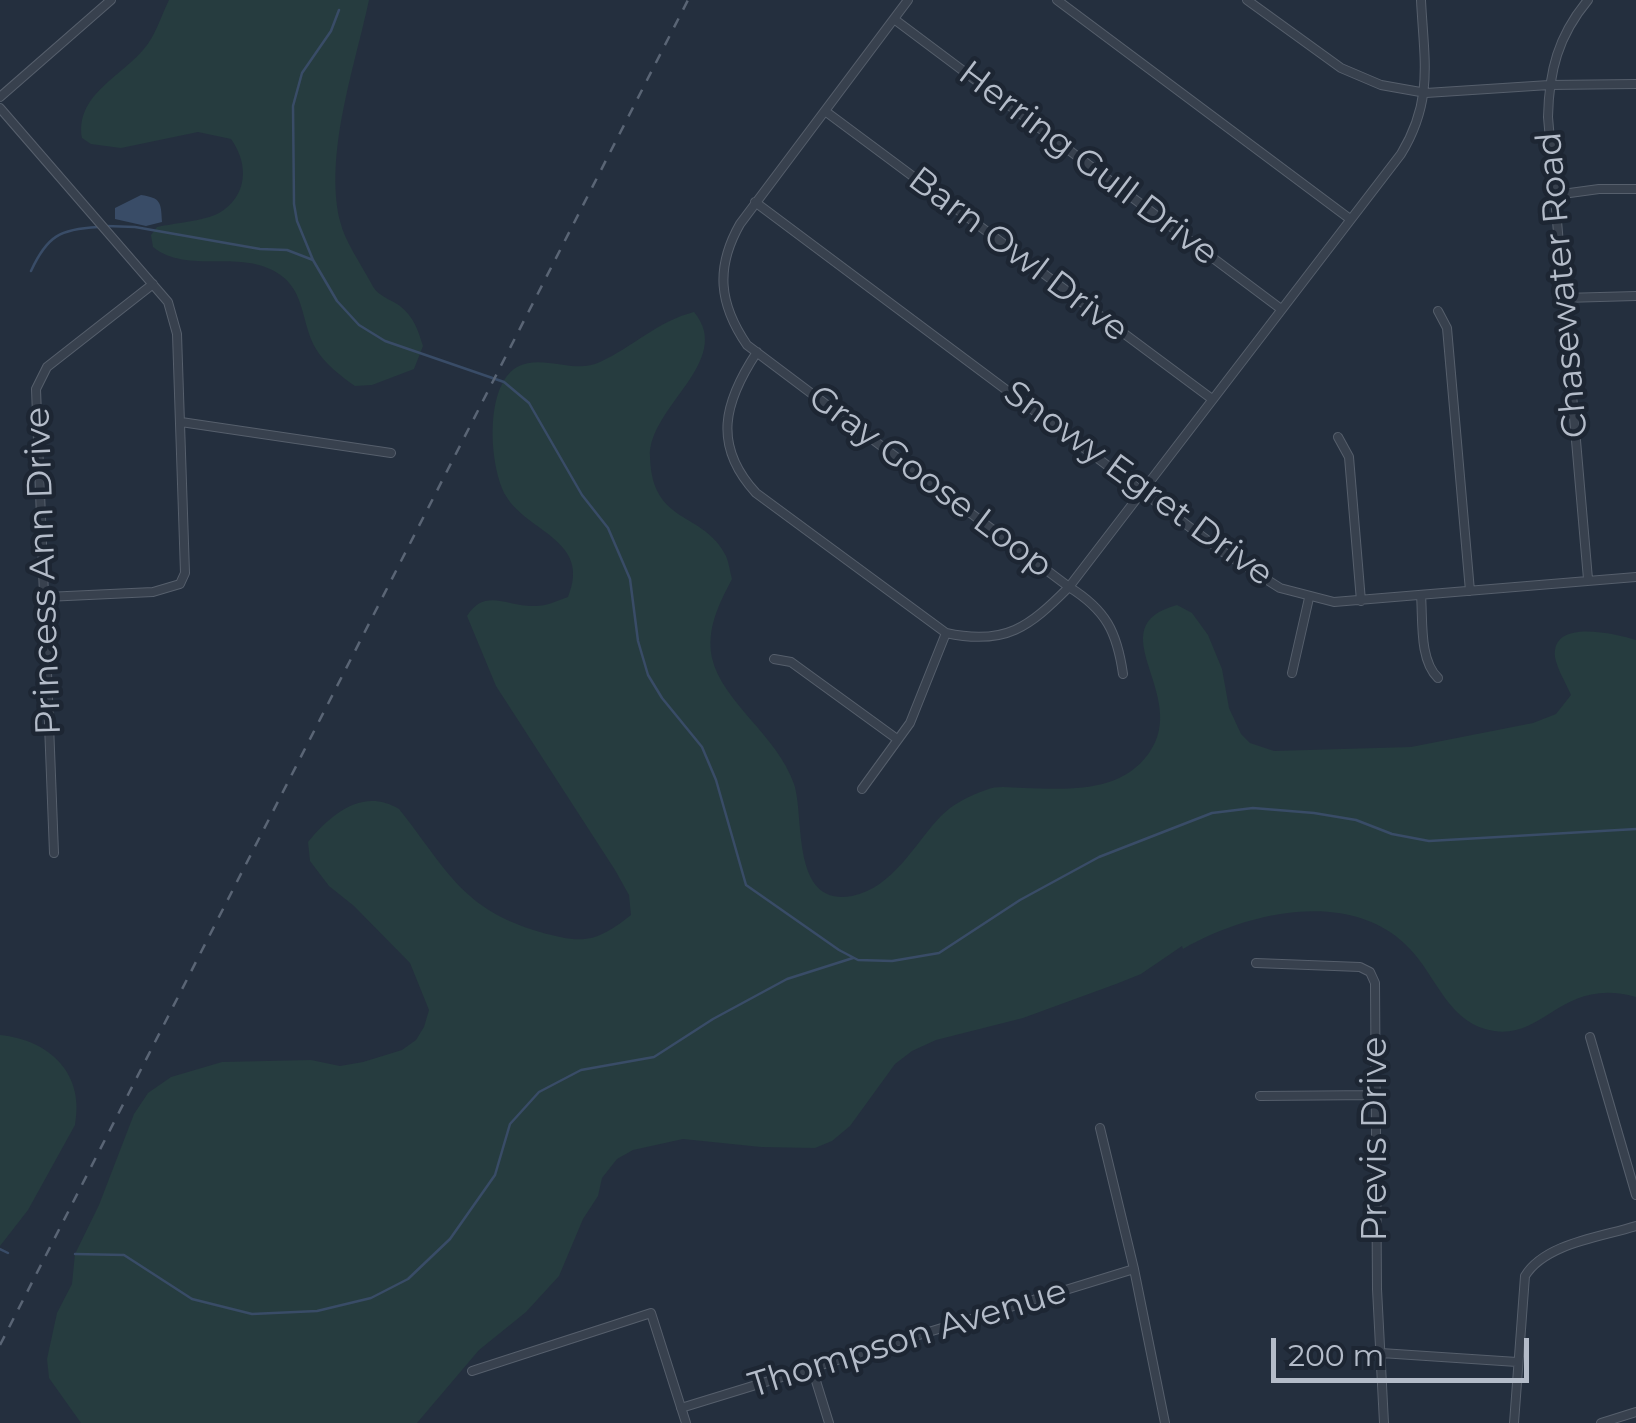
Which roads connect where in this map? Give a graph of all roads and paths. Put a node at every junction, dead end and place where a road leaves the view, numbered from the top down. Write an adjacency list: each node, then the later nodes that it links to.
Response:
1 (111, 0): 11 (street)
2 (908, 0): 7 (street, Gray Goose Loop)
3 (1057, 0): 17 (street)
4 (1248, 0): 10 (street)
5 (1421, 0): 10 (street, Gray Goose Loop)
6 (1588, 0): 9 (street, Chasewater Road)
7 (894, 19): 13 (street, Gray Goose Loop); 21 (street, Herring Gull Drive)
8 (1636, 84): 9 (street)
9 (1548, 85): 10 (street); 15 (street, Chasewater Road)
10 (1426, 94): 17 (street, Gray Goose Loop)
11 (0, 97)
12 (0, 108): 18 (street)
13 (825, 111): 16 (street, Gray Goose Loop); 24 (street, Barn Owl Drive)
14 (1636, 189): 15 (street)
15 (1556, 195): 20 (street, Chasewater Road)
16 (755, 202): 23 (street, Gray Goose Loop); 28 (street, Snowy Egret Drive)
17 (1350, 219): 21 (street, Gray Goose Loop)
18 (153, 284): 25 (street); 34 (street, Princess Ann Drive)
19 (1636, 296): 20 (street)
20 (1564, 298): 30 (street, Chasewater Road)
21 (1281, 309): 24 (street, Gray Goose Loop)
22 (1438, 312): 32 (street)
23 (757, 352): 31 (street, Gray Goose Loop); 37 (street)
24 (1212, 399): 28 (street, Gray Goose Loop)
25 (181, 422): 27 (street); 34 (street)
26 (1338, 437): 36 (street)
27 (390, 453)
28 (1141, 491): 31 (street, Gray Goose Loop); 35 (street, Snowy Egret Drive)
29 (1636, 576): 30 (street, Snowy Egret Drive)
30 (1588, 579): 32 (street, Snowy Egret Drive)
31 (1069, 586): 37 (street); 40 (street)
32 (1470, 590): 33 (street, Snowy Egret Drive)
33 (1421, 595): 36 (street, Snowy Egret Drive); 41 (street)
34 (46, 597): 44 (street, Princess Ann Drive)
35 (1309, 598): 36 (street, Snowy Egret Drive); 39 (street)
36 (1361, 600)
37 (946, 633): 42 (street)
38 (774, 658): 42 (street)
39 (1292, 673)
40 (1123, 674)
41 (1438, 678)
42 (897, 740): 43 (street)
43 (862, 790)
44 (54, 853)
45 (1256, 963): 47 (street, Previs Drive)
46 (1590, 1037): 50 (street)
47 (1376, 1095): 48 (street); 53 (street, Previs Drive)
48 (1260, 1096)
49 (1100, 1128): 52 (street)
50 (1636, 1194)
51 (1636, 1226): 54 (street)
52 (1134, 1269): 55 (street, Thompson Avenue); 61 (street)
53 (1382, 1352): 54 (street); 62 (street, Previs Drive)
54 (1517, 1362): 63 (street)
55 (812, 1368): 57 (street, Thompson Avenue); 60 (street)
56 (472, 1371): 57 (street)
57 (682, 1408): 59 (street)
58 (1636, 1412): 64 (street)
59 (686, 1423)
60 (829, 1423)
61 (1165, 1423)
62 (1384, 1423)
63 (1514, 1423)
64 (1601, 1423)

